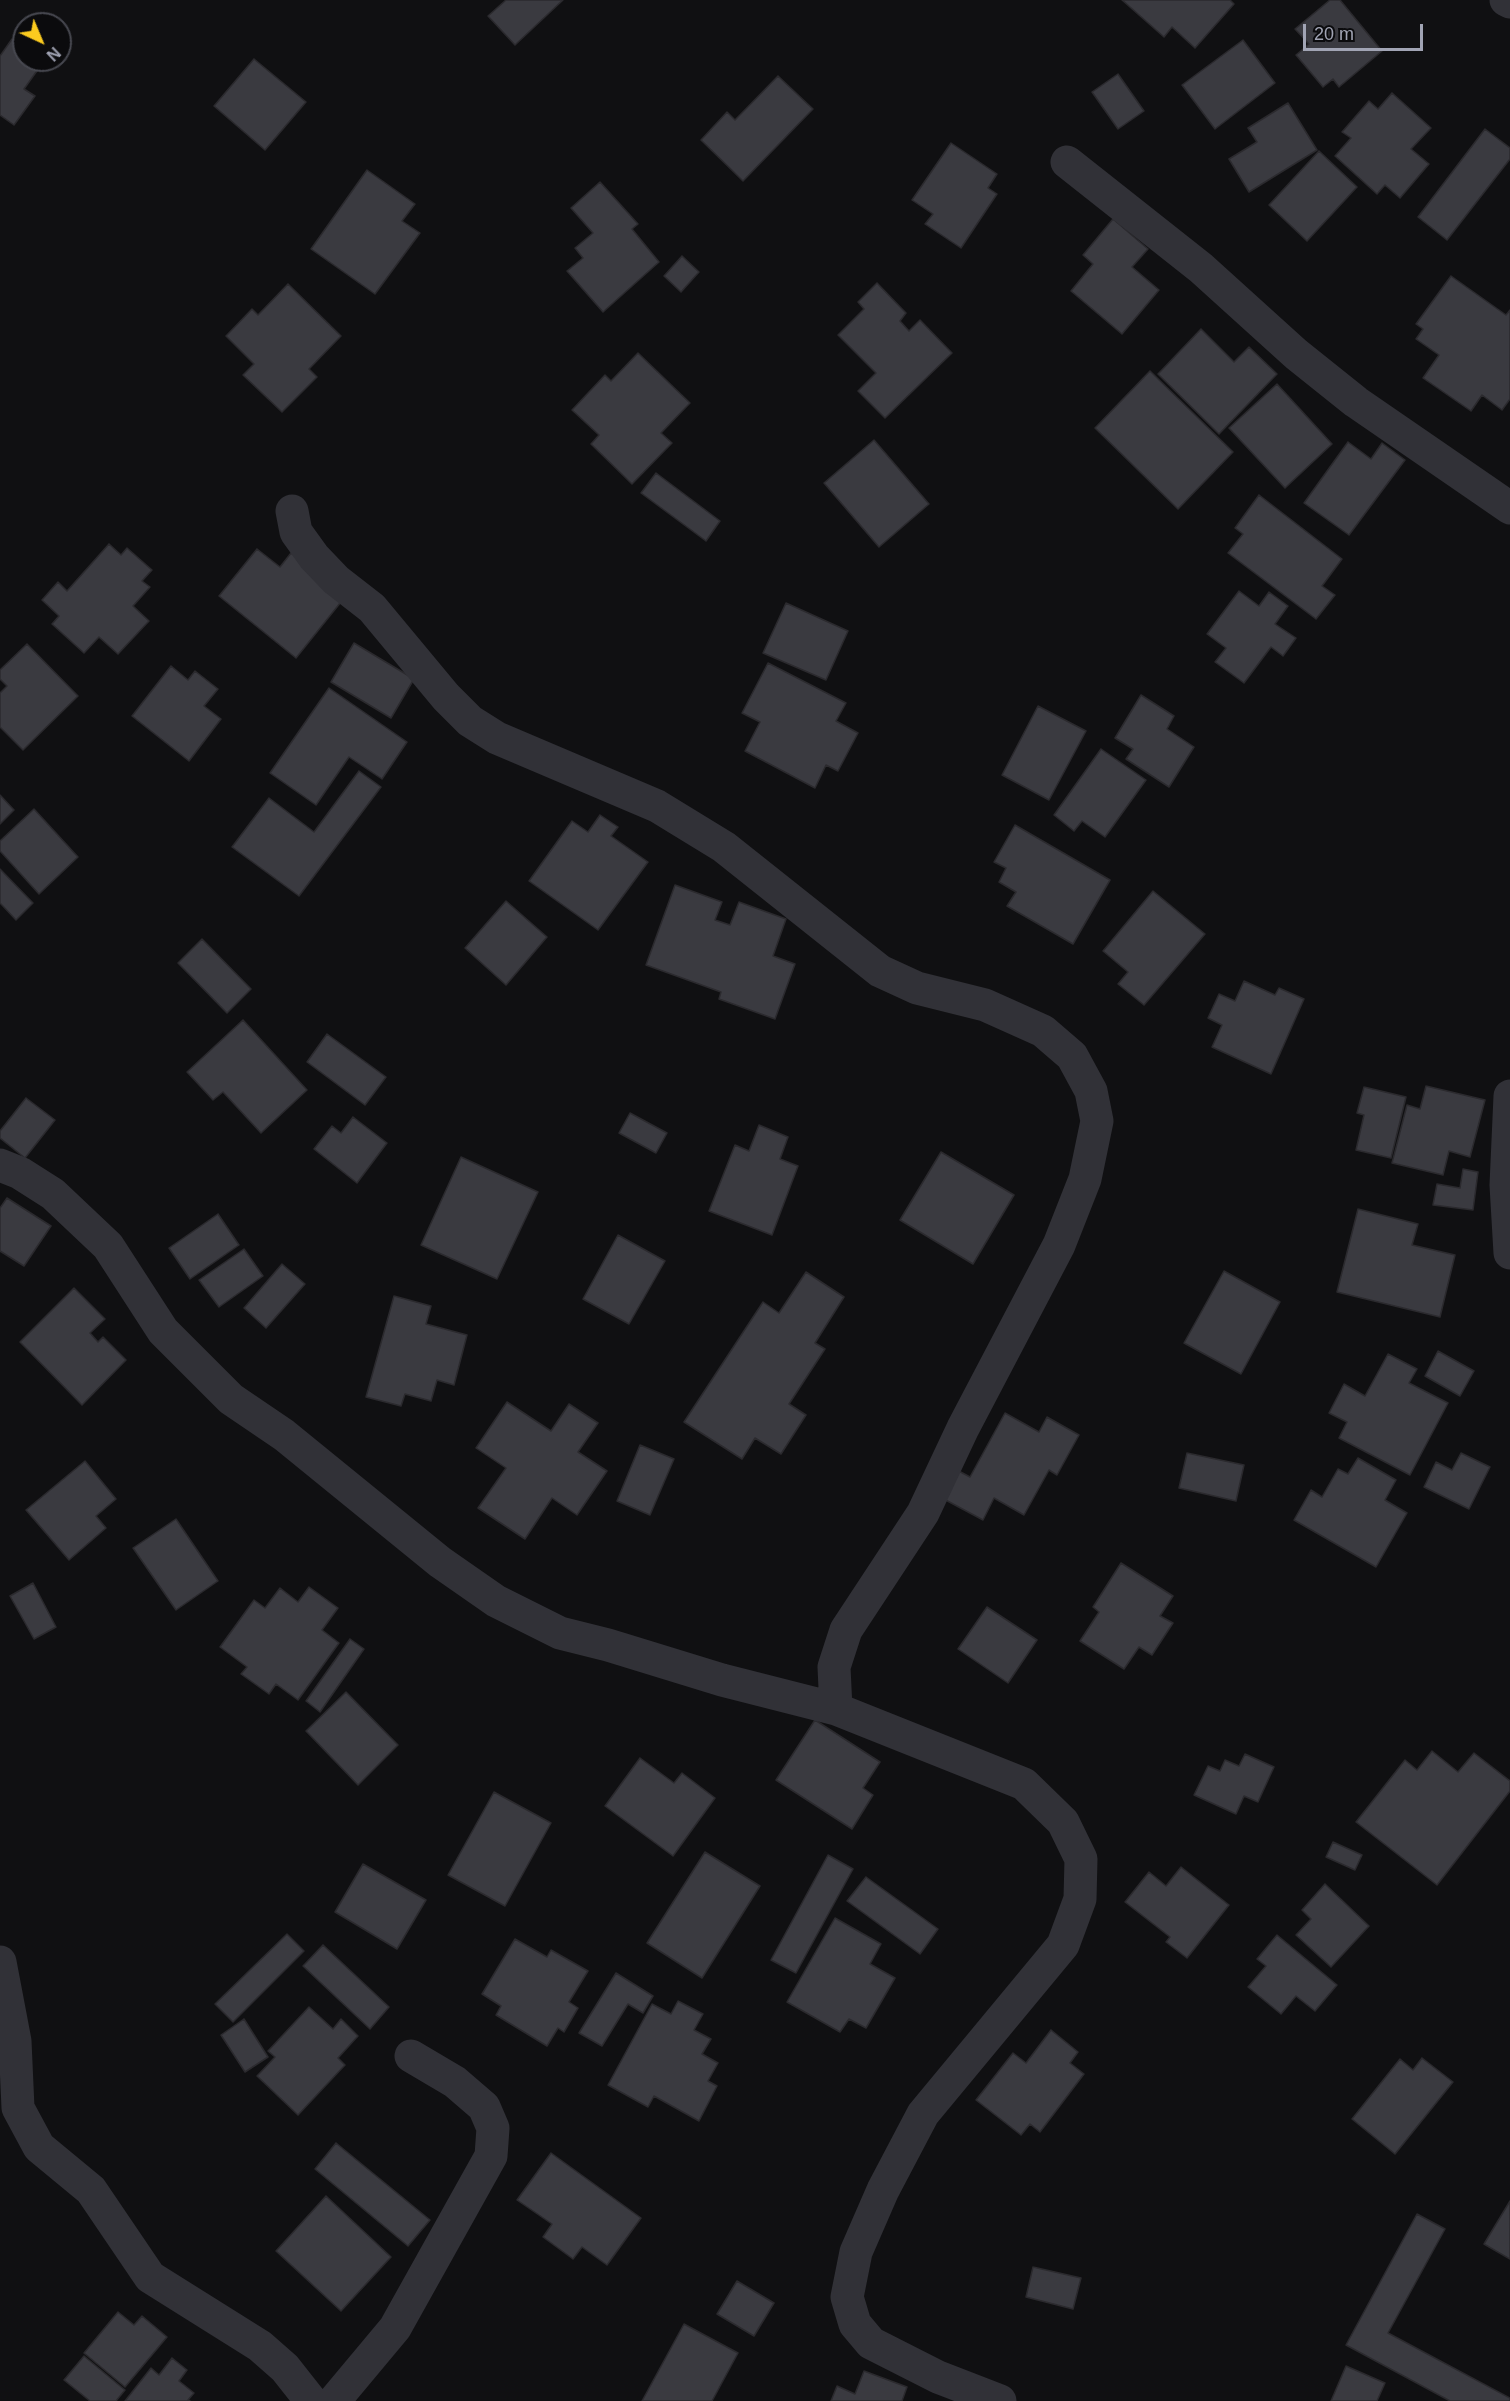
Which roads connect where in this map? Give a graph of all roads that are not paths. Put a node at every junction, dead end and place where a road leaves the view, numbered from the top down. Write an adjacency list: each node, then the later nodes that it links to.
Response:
1 (1068, 162): 2 (street)
2 (1510, 508)
3 (292, 511): 7 (street)
4 (1510, 1096): 6 (street)
5 (0, 1165): 7 (street)
6 (1510, 1253)
7 (836, 1709): 12 (street)
8 (0, 1962): 10 (street)
9 (411, 2056): 11 (street)
10 (311, 2401)
11 (334, 2401)
12 (1000, 2401)

